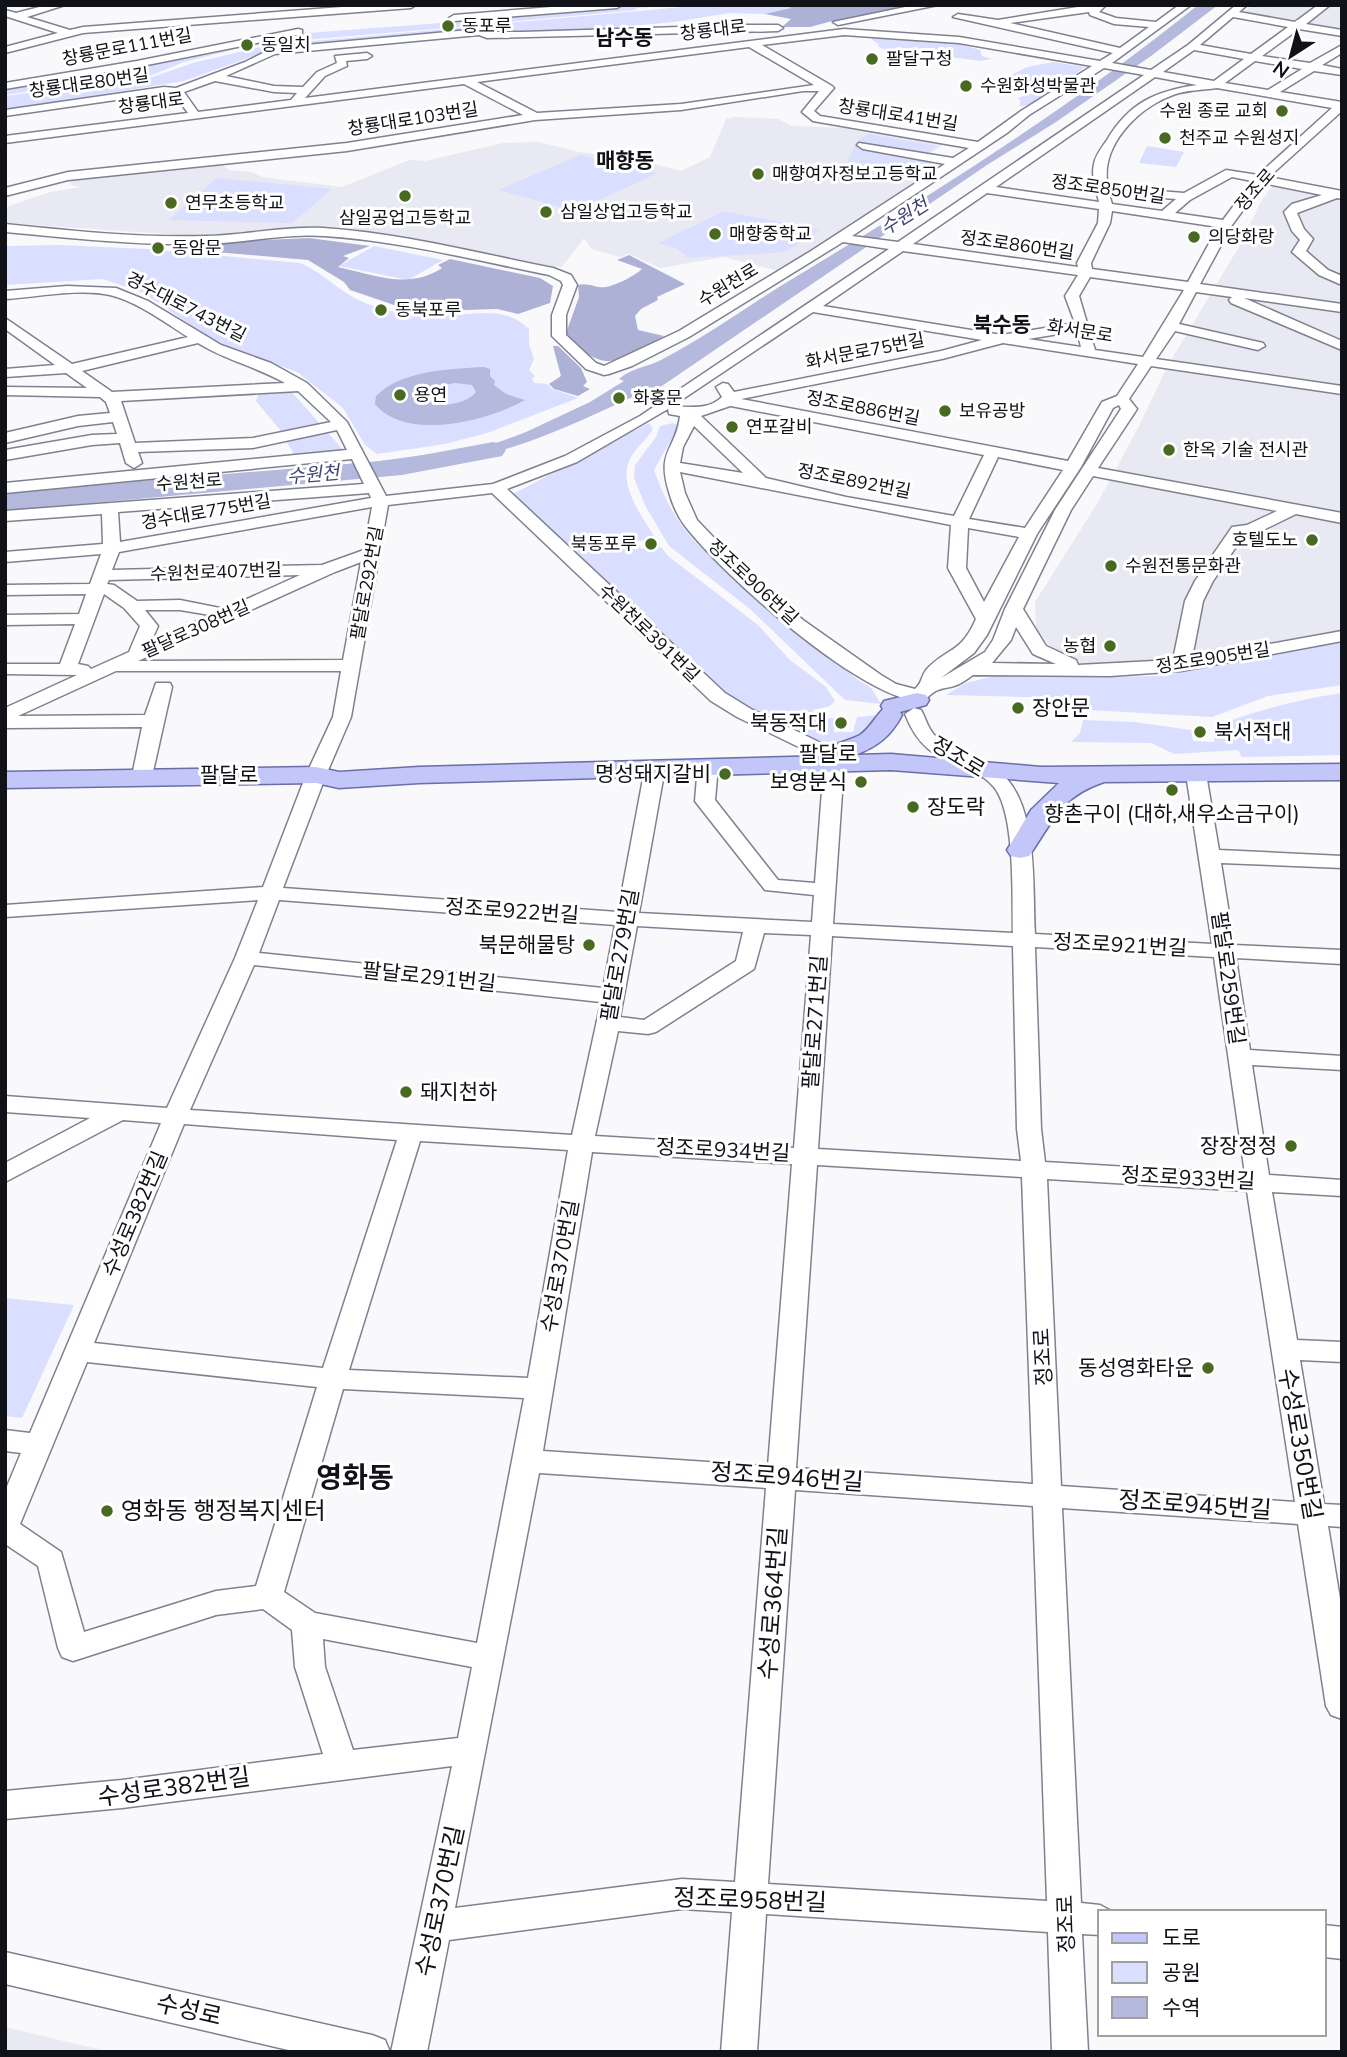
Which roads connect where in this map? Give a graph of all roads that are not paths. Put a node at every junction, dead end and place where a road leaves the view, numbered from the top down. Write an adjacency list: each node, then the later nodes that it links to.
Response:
1 (60, 5): 15 (street)
2 (221, 5): 19 (street)
3 (411, 5): 19 (street)
4 (617, 5): 20 (street)
5 (933, 5): 28 (street)
6 (1186, 5): 26 (street, 수원천로)
7 (1242, 5): 13 (street)
8 (1325, 5): 14 (street)
9 (1098, 7): 18 (street); 24 (street)
10 (981, 9): 16 (street)
11 (1290, 10): 14 (street)
12 (151, 13): 29 (street)
13 (1231, 14): 27 (street); 43 (street)
14 (1316, 14): 22 (street); 27 (street)
15 (9, 17): 35 (street)
16 (958, 17): 21 (street); 24 (street)
17 (68, 18): 35 (street)
18 (1103, 18): 23 (street); 32 (street)
19 (234, 19): 29 (street)
20 (438, 20)
21 (946, 20)
22 (1342, 21)
23 (1121, 22): 26 (street); 41 (street)
24 (996, 23): 32 (street); 39 (street)
25 (912, 24): 33 (street)
26 (1159, 25): 47 (street, 수원천로)
27 (1298, 26): 34 (street); 50 (street)
28 (811, 29): 31 (street); 38 (street)
29 (83, 30): 35 (street)
30 (305, 32): 42 (street)
31 (844, 32): 33 (street, 창룡대로); 40 (street, 창룡대로)
32 (1028, 32): 41 (street)
33 (895, 33): 39 (street, 창룡대로)
34 (1342, 33)
35 (52, 35): 37 (street); 45 (street)
36 (221, 35): 42 (street)
37 (163, 36)
38 (414, 37): 42 (street); 46 (street)
39 (959, 40): 52 (street, 창룡대로)
40 (750, 43): 57 (street, 창룡대로); 60 (street, 창룡대로41번길)
41 (1089, 45): 47 (street)
42 (268, 46): 49 (street, 창룡대로80번길); 59 (street, 창룡문로111번길)
43 (1192, 47): 50 (street); 55 (street)
44 (1342, 48): 53 (street)
45 (5, 50)
46 (421, 50)
47 (1122, 52): 52 (street, 수원천로)
48 (383, 54): 51 (street)
49 (261, 57): 51 (street); 56 (street, 창룡대로80번길)
50 (1256, 57): 53 (street); 58 (street)
51 (339, 58): 63 (street)
52 (1102, 65): 55 (street, 창룡대로); 72 (street, 수원천로)
53 (1311, 66): 54 (street); 62 (street)
54 (1342, 72)
55 (1152, 74): 58 (street, 창룡대로); 68 (street)
56 (211, 77): 61 (street, 창룡대로80번길); 63 (street)
57 (465, 80): 63 (street, 창룡대로); 67 (street)
58 (1215, 85): 62 (street, 창룡대로); 69 (street)
59 (5, 86)
60 (828, 88): 67 (street, 창룡대로103번길); 72 (street, 창룡대로41번길)
61 (177, 91): 65 (street, 창룡대로80번길); 66 (street, 창룡대로80번길)
62 (1269, 94): 64 (street, 창룡대로)
63 (300, 95): 66 (street, 창룡대로)
64 (1341, 106): 74 (street, 정조로)
65 (5, 113)
66 (195, 115): 70 (street, 창룡대로)
67 (535, 117): 77 (street, 창룡대로103번길)
68 (1073, 128): 69 (street); 75 (street)
69 (1106, 133): 76 (street)
70 (5, 140)
71 (863, 145): 73 (street)
72 (980, 146): 73 (street, 수원천로)
73 (954, 162): 84 (street, 수원천로)
74 (1260, 179): 78 (street); 79 (street); 82 (street, 정조로)
75 (985, 189): 80 (street, 정조로850번길); 85 (street)
76 (1102, 190): 79 (street); 80 (street)
77 (5, 192)
78 (1339, 194): 87 (street)
79 (1186, 197): 81 (street)
80 (1106, 206): 81 (street, 정조로850번길); 86 (street)
81 (1165, 215): 82 (street, 정조로850번길)
82 (1226, 224): 88 (street, 정조로)
83 (5, 228): 104 (street)
84 (841, 238): 85 (street, 정조로860번길); 104 (street, 수원천로)
85 (895, 245): 86 (street, 정조로860번길); 93 (street)
86 (1086, 273): 88 (street, 정조로860번길); 97 (street)
87 (1330, 280)
88 (1190, 287): 90 (street, 정조로860번길); 98 (street, 정조로)
89 (1295, 289): 92 (street)
90 (1210, 291): 92 (street); 96 (street)
91 (5, 295): 102 (street, 경수대로743번길)
92 (1273, 297): 94 (street)
93 (812, 307): 101 (street, 화서문로); 111 (street)
94 (1342, 307)
95 (5, 323): 99 (street)
96 (1293, 324): 103 (street); 105 (street)
97 (1083, 326): 101 (street); 106 (street)
98 (1171, 326): 103 (street); 107 (street, 정조로)
99 (23, 335): 100 (street); 108 (street)
100 (5, 337)
101 (1006, 338): 106 (street, 화서문로); 116 (street, 화서문로75번길)
102 (198, 339): 108 (street); 112 (street, 경수대로743번길)
103 (1266, 340): 110 (street)
104 (564, 342)
105 (1342, 346)
106 (1089, 353): 107 (street, 화서문로)
107 (1147, 361): 110 (street, 화서문로); 128 (street, 정조로)
108 (68, 368): 109 (street); 115 (street)
109 (5, 373)
110 (1237, 374): 113 (street, 화서문로)
111 (705, 379): 116 (street); 118 (street)
112 (302, 386): 115 (street); 120 (street, 경수대로743번길)
113 (1342, 390)
114 (5, 391): 115 (street)
115 (107, 395): 119 (street)
116 (729, 399): 117 (street, 화서문로75번길); 124 (street, 정조로886번길)
117 (688, 412): 118 (street); 127 (street); 130 (street)
118 (649, 415): 132 (street)
119 (115, 417): 121 (street); 122 (street); 123 (street)
120 (342, 425): 123 (street); 126 (street, 경수대로743번길)
121 (5, 438)
122 (92, 440): 123 (street); 125 (street)
123 (128, 443): 129 (street)
124 (993, 452): 128 (street, 정조로886번길); 138 (street)
125 (5, 455)
126 (358, 456): 129 (street, 수원천로); 133 (street, 경수대로743번길)
127 (671, 466): 130 (street, 정조로892번길); 162 (street, 정조로906번길)
128 (1081, 469): 135 (street); 139 (street, 정조로); 147 (street, 정조로)
129 (139, 476): 131 (street, 수원천로)
130 (761, 481): 138 (street, 정조로892번길)
131 (5, 488)
132 (496, 488): 133 (street, 경수대로775번길); 166 (street, 수원천로391번길)
133 (377, 491): 134 (street, 수원천로); 140 (street, 경수대로775번길); 141 (street, 팔달로292번길)
134 (110, 508): 136 (street, 수원천로); 140 (street)
135 (1292, 510): 137 (street); 155 (street)
136 (5, 516)
137 (1342, 518)
138 (960, 521): 139 (street, 정조로892번길); 150 (street)
139 (1029, 534): 150 (street, 정조로)
140 (112, 548): 142 (street, 경수대로775번길); 144 (street)
141 (372, 553): 143 (street, 팔달로308번길); 154 (street, 팔달로292번길)
142 (5, 557)
143 (329, 568): 144 (street, 수원천로407번길); 148 (street, 팔달로308번길)
144 (100, 582): 145 (street, 수원천로407번길); 146 (street); 149 (street)
145 (5, 590)
146 (133, 607): 148 (street); 153 (street)
147 (1014, 609): 158 (street); 159 (street, 정조로)
148 (227, 615): 153 (street, 팔달로308번길)
149 (86, 619): 151 (street); 157 (street)
150 (985, 619): 162 (street, 정조로)
151 (5, 620)
152 (1342, 636): 155 (street, 정조로905번길)
153 (136, 656): 160 (street, 팔달로308번길)
154 (352, 665): 160 (street, 팔달로292번길); 175 (street, 팔달로292번길)
155 (1181, 666): 158 (street, 정조로905번길)
156 (5, 669): 157 (street)
157 (68, 669): 160 (street)
158 (1083, 669): 159 (street)
159 (971, 670): 162 (street, 정조로)
160 (104, 671): 163 (street, 팔달로308번길)
161 (163, 687): 164 (street)
162 (911, 703): 166 (main road); 167 (street, 정조로)
163 (10, 710)
164 (153, 721): 165 (street); 176 (street)
165 (5, 722)
166 (830, 757): 167 (main road, 팔달로); 169 (main road, 팔달로); 171 (main road, 팔달로); 175 (main road, 팔달로); 181 (street, 팔달로271번길)
167 (952, 758): 168 (main road, 팔달로); 171 (street, 정조로)
168 (1342, 760)
169 (708, 766): 170 (main road, 팔달로); 181 (street)
170 (655, 768): 175 (main road, 팔달로); 184 (street, 팔달로279번길)
171 (977, 769): 173 (main road, 팔달로); 178 (street, 정조로)
172 (1342, 772): 174 (main road, 팔달로)
173 (1119, 773): 174 (main road, 팔달로); 178 (main road)
174 (1196, 774): 179 (street, 팔달로259번길)
175 (316, 775): 176 (main road, 팔달로); 182 (street)
176 (142, 776): 177 (main road, 팔달로)
177 (5, 780)
178 (1020, 850): 187 (street, 정조로)
179 (1210, 856): 180 (street); 188 (street, 팔달로259번길)
180 (1342, 862)
181 (826, 890): 186 (street, 팔달로271번길)
182 (271, 893): 183 (street); 184 (street, 정조로922번길); 190 (street)
183 (5, 911)
184 (625, 919): 185 (street, 정조로922번길); 191 (street, 팔달로279번길)
185 (755, 925): 186 (street, 정조로922번길); 192 (street)
186 (822, 930): 187 (street, 정조로922번길); 200 (street, 팔달로271번길)
187 (1024, 940): 188 (street, 정조로921번길); 201 (street, 정조로)
188 (1223, 950): 189 (street, 정조로921번길); 193 (street, 팔달로259번길)
189 (1342, 957)
190 (246, 958): 191 (street, 팔달로291번길); 197 (street)
191 (612, 996): 192 (street, 팔달로279번길)
192 (607, 1023): 199 (street, 팔달로279번길)
193 (1239, 1057): 194 (street); 203 (street, 팔달로259번길)
194 (1342, 1063)
195 (5, 1104): 196 (street, 정조로934번길)
196 (119, 1112): 197 (street, 정조로934번길); 202 (street)
197 (176, 1115): 198 (street, 정조로934번길); 206 (street, 수성로382번길)
198 (411, 1133): 199 (street, 정조로934번길); 208 (street)
199 (582, 1142): 200 (street, 정조로934번길); 209 (street, 수성로370번길)
200 (805, 1155): 201 (street, 정조로934번길); 213 (street, 수성로364번길)
201 (1034, 1169): 203 (street, 정조로933번길); 214 (street, 정조로)
202 (5, 1174)
203 (1258, 1182): 204 (street, 정조로933번길); 205 (street, 수성로350번길)
204 (1342, 1188)
205 (1284, 1349): 207 (street); 215 (street, 수성로350번길)
206 (78, 1351): 208 (street); 211 (street, 수성로382번길)
207 (1342, 1352)
208 (333, 1379): 209 (street); 218 (street)
209 (539, 1389): 212 (street, 수성로370번길)
210 (5, 1440): 211 (street)
211 (38, 1445): 217 (street, 수성로382번길)
212 (527, 1461): 213 (street, 정조로946번길); 221 (street, 수성로370번길)
213 (783, 1477): 214 (street, 정조로946번길); 226 (street, 수성로364번길)
214 (1048, 1495): 215 (street, 정조로945번길); 227 (street, 정조로)
215 (1312, 1514): 216 (street, 정조로945번길); 222 (street, 수성로350번길)
216 (1342, 1516)
217 (5, 1527): 219 (street, 수성로382번길)
218 (268, 1597): 219 (street); 220 (street)
219 (216, 1603)
220 (307, 1624): 221 (street); 224 (street)
221 (489, 1658): 223 (street, 수성로370번길)
222 (1341, 1702)
223 (471, 1750): 224 (street); 229 (street, 수성로370번길)
224 (342, 1764): 225 (street, 수성로382번길)
225 (5, 1805)
226 (750, 1899): 227 (street, 정조로958번길); 229 (street, 정조로958번길); 233 (street, 수성로364번길)
227 (1066, 1916): 228 (street, 정조로958번길); 234 (street, 정조로)
228 (1098, 1920)
229 (435, 1926): 232 (street, 수성로370번길)
230 (5, 1968): 231 (street, 수성로)
231 (372, 2052)
232 (409, 2052)
233 (739, 2052)
234 (1070, 2052)

